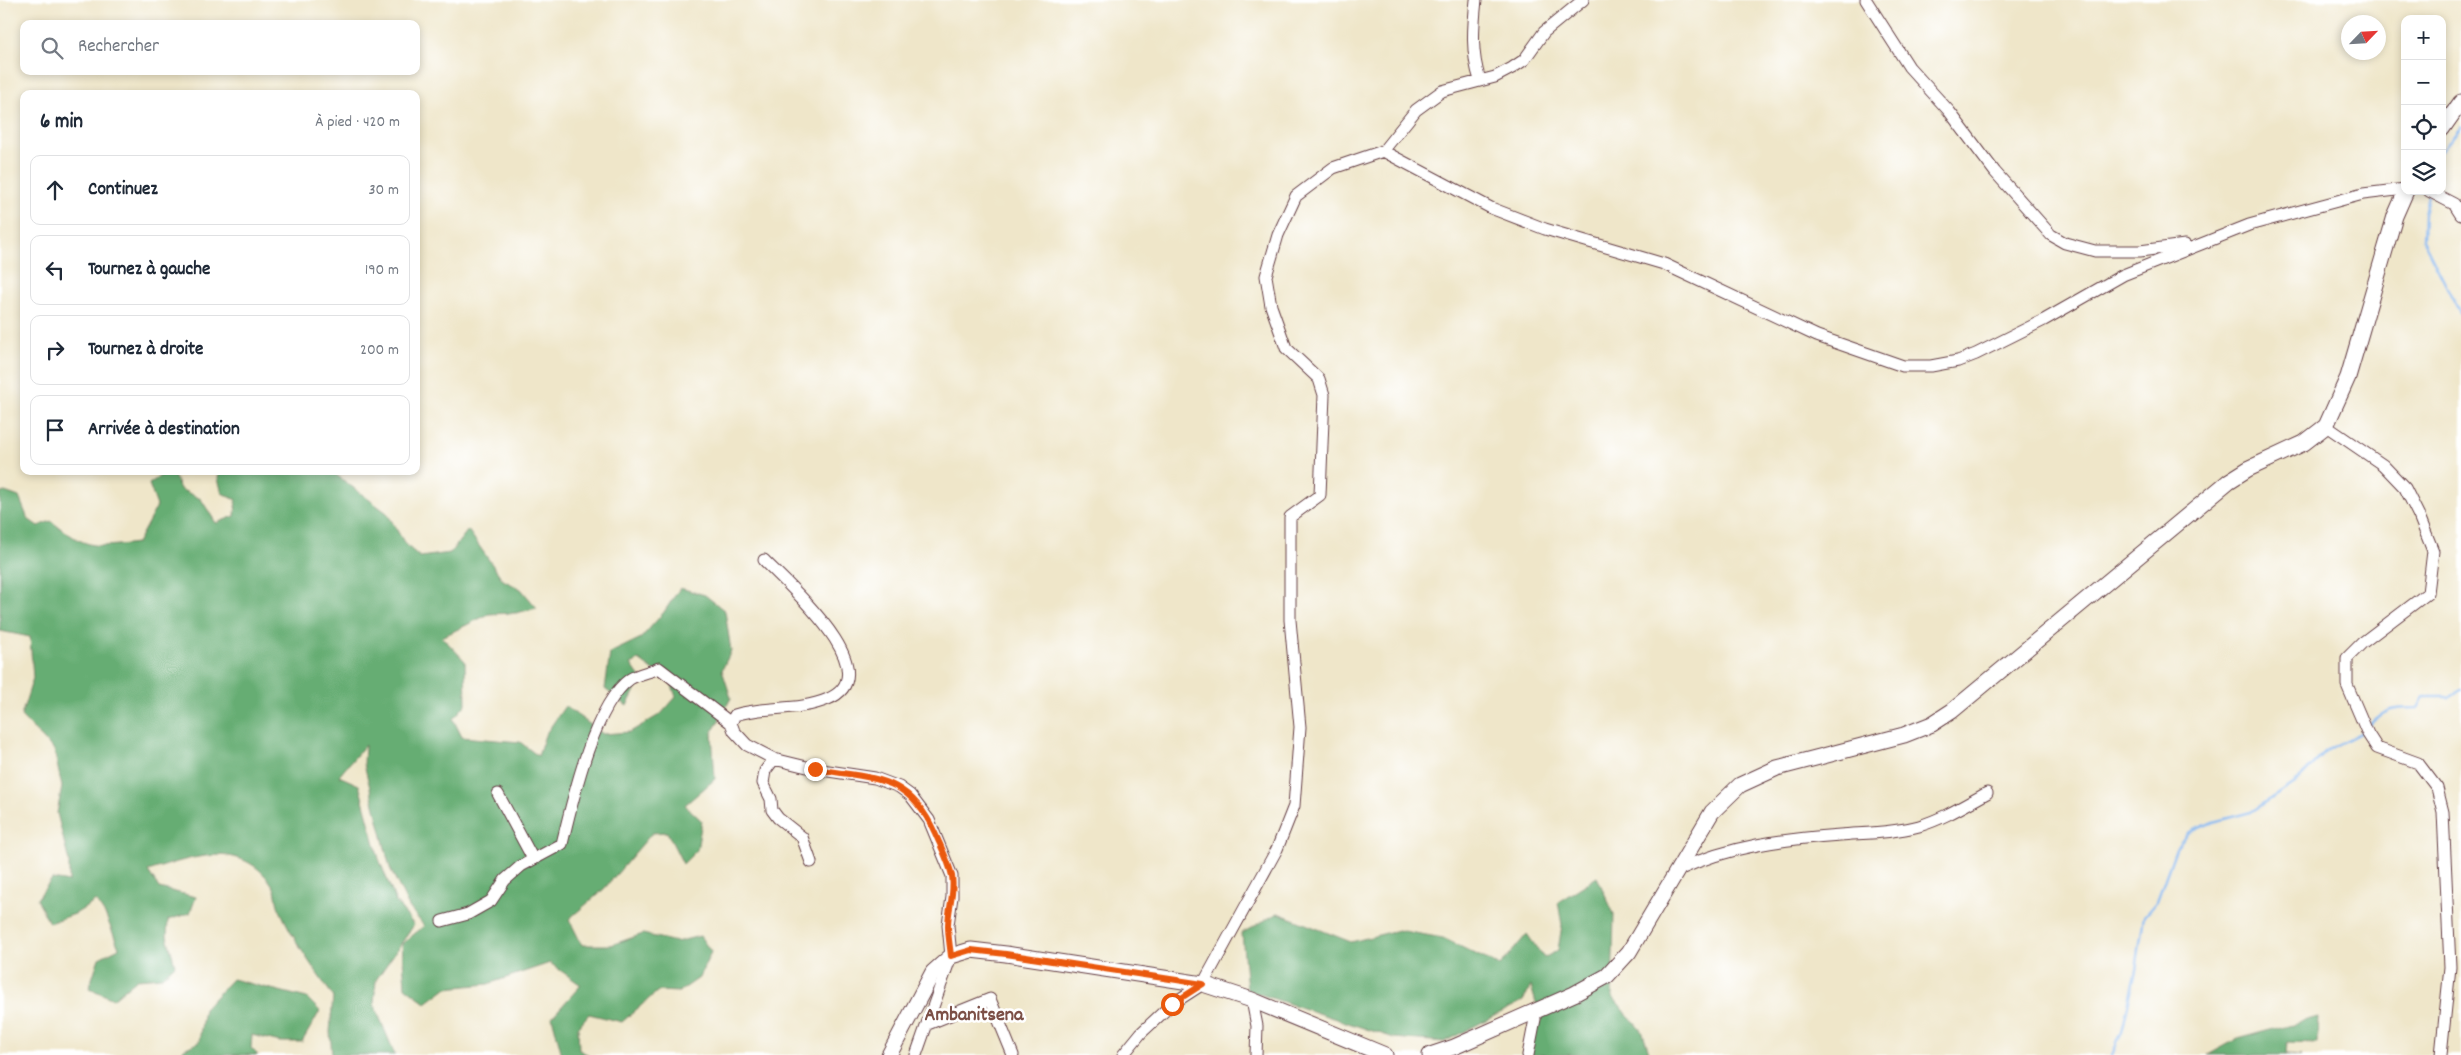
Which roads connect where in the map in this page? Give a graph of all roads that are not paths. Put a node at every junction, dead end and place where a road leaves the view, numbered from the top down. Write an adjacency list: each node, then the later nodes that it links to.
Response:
1 (1476, 0): 4 (street)
2 (1583, 0): 4 (street)
3 (1866, 0): 12 (street)
4 (1480, 80): 7 (street)
5 (2461, 102): 6 (main road)
6 (2446, 123)
7 (1383, 151): 12 (street); 24 (street)
8 (2401, 190): 12 (street)
9 (2403, 195): 13 (main road)
10 (2437, 195): 11 (street)
11 (2461, 215)
12 (2200, 243)
13 (2326, 426): 21 (main road); 36 (street)
14 (764, 560): 15 (street)
15 (731, 723): 16 (street); 19 (street)
16 (774, 759): 20 (street); 23 (street)
17 (1987, 793): 21 (street)
18 (498, 794): 19 (street)
19 (533, 859): 22 (street)
20 (811, 862)
21 (1678, 870): 26 (main road)
22 (442, 921)
23 (951, 956): 24 (main road); 27 (street); 28 (main road)
24 (1203, 984): 25 (main road); 31 (street)
25 (1252, 1000): 32 (street); 33 (main road)
26 (1534, 1012): 34 (main road); 35 (street)
27 (928, 1024): 29 (street); 30 (street)
28 (889, 1055)
29 (916, 1055)
30 (1012, 1055)
31 (1123, 1055)
32 (1256, 1055)
33 (1384, 1055)
34 (1430, 1055)
35 (1528, 1055)
36 (2441, 1055)

